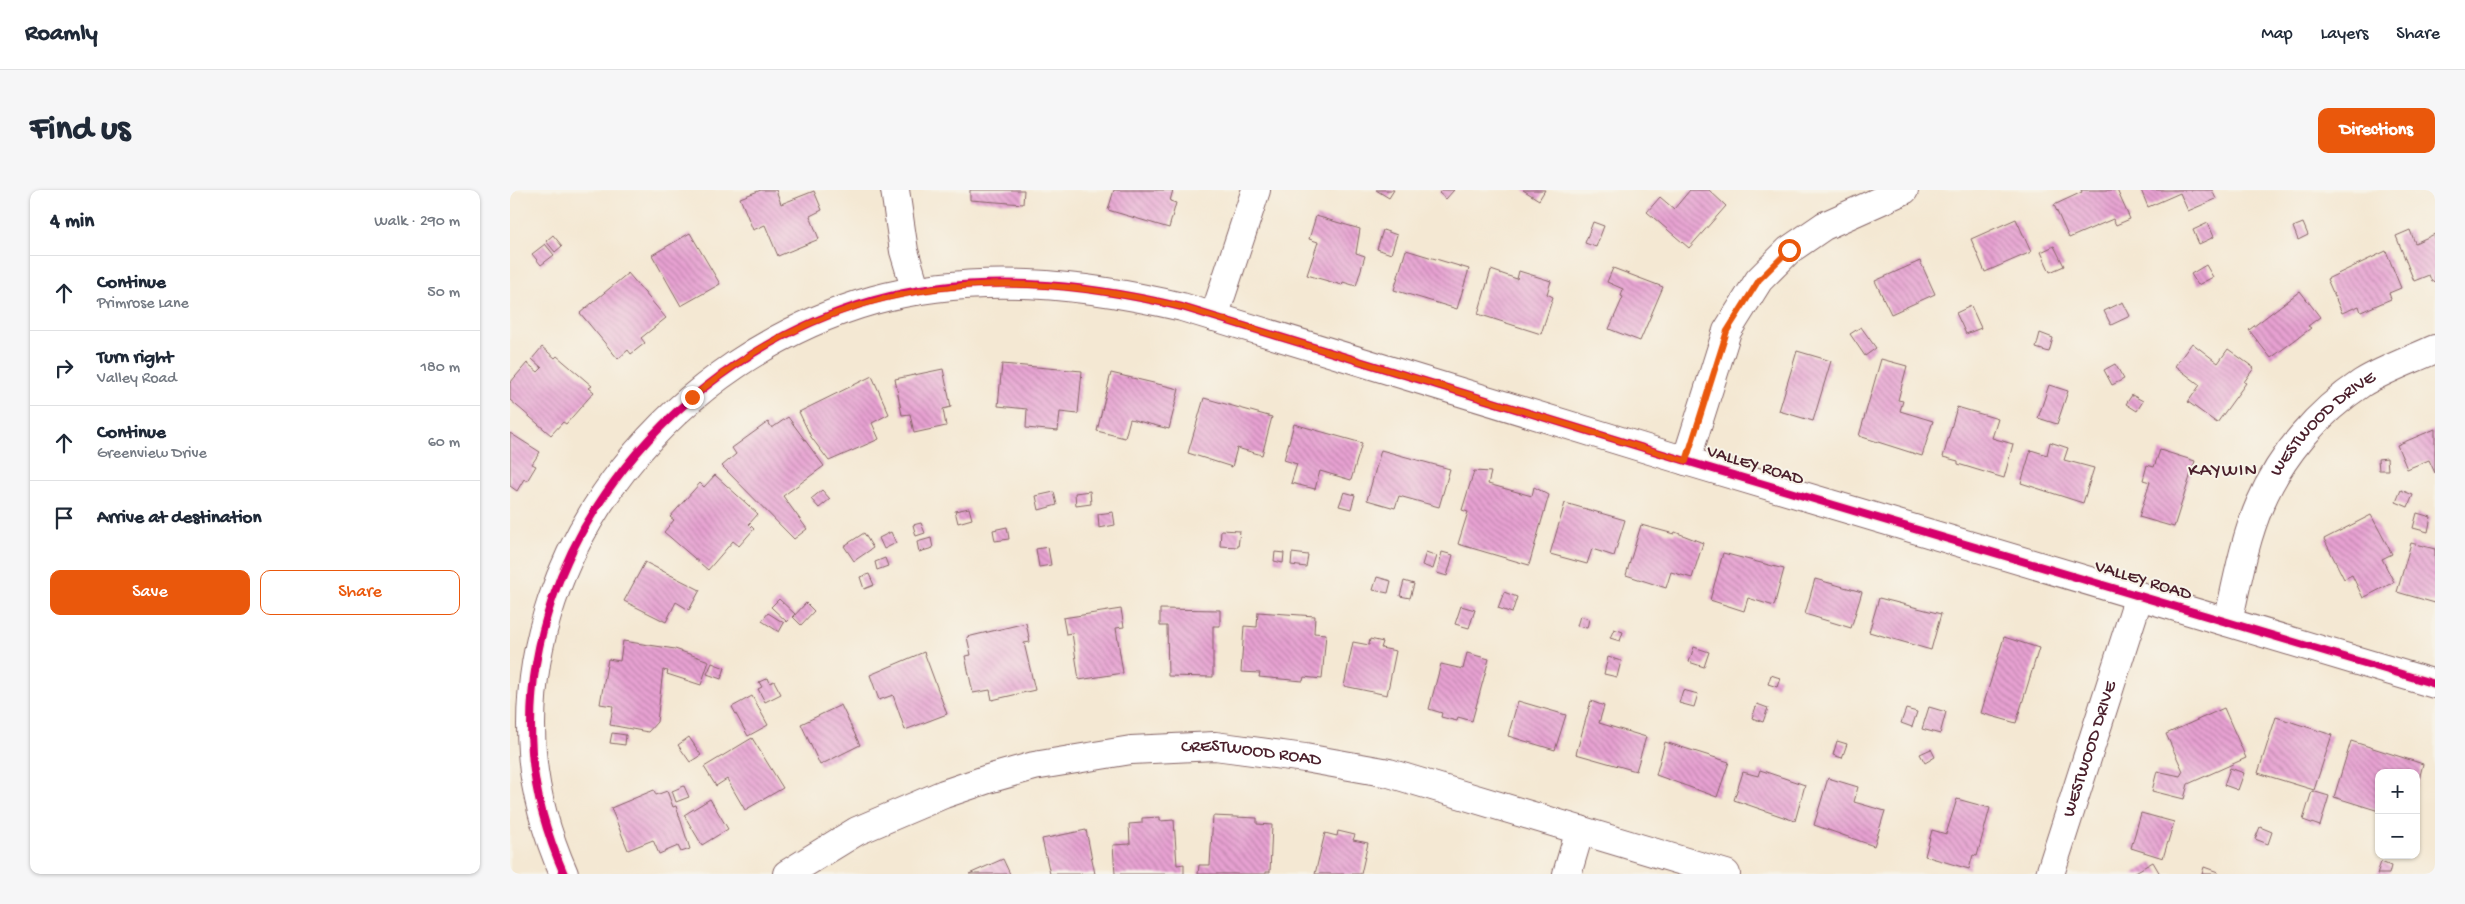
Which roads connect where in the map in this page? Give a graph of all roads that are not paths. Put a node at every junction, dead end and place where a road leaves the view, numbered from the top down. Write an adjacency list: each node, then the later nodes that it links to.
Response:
1 (895, 190): 4 (street)
2 (1256, 190): 5 (street)
3 (1904, 190): 7 (street)
4 (916, 291): 5 (street, VALLEY ROAD); 12 (street, VALLEY ROAD)
5 (1214, 317): 7 (street, VALLEY ROAD)
6 (2435, 350): 9 (street, WESTWOOD DRIVE)
7 (1686, 461): 8 (street, VALLEY ROAD)
8 (2139, 596): 9 (street, VALLEY ROAD); 16 (street, WESTWOOD DRIVE)
9 (2228, 622): 10 (street, VALLEY ROAD)
10 (2435, 684)
11 (1580, 830): 13 (street, CRESTWOOD ROAD); 14 (street); 15 (street, CRESTWOOD ROAD)
12 (564, 874)
13 (787, 874)
14 (1567, 874)
15 (1726, 874)
16 (2050, 874)

